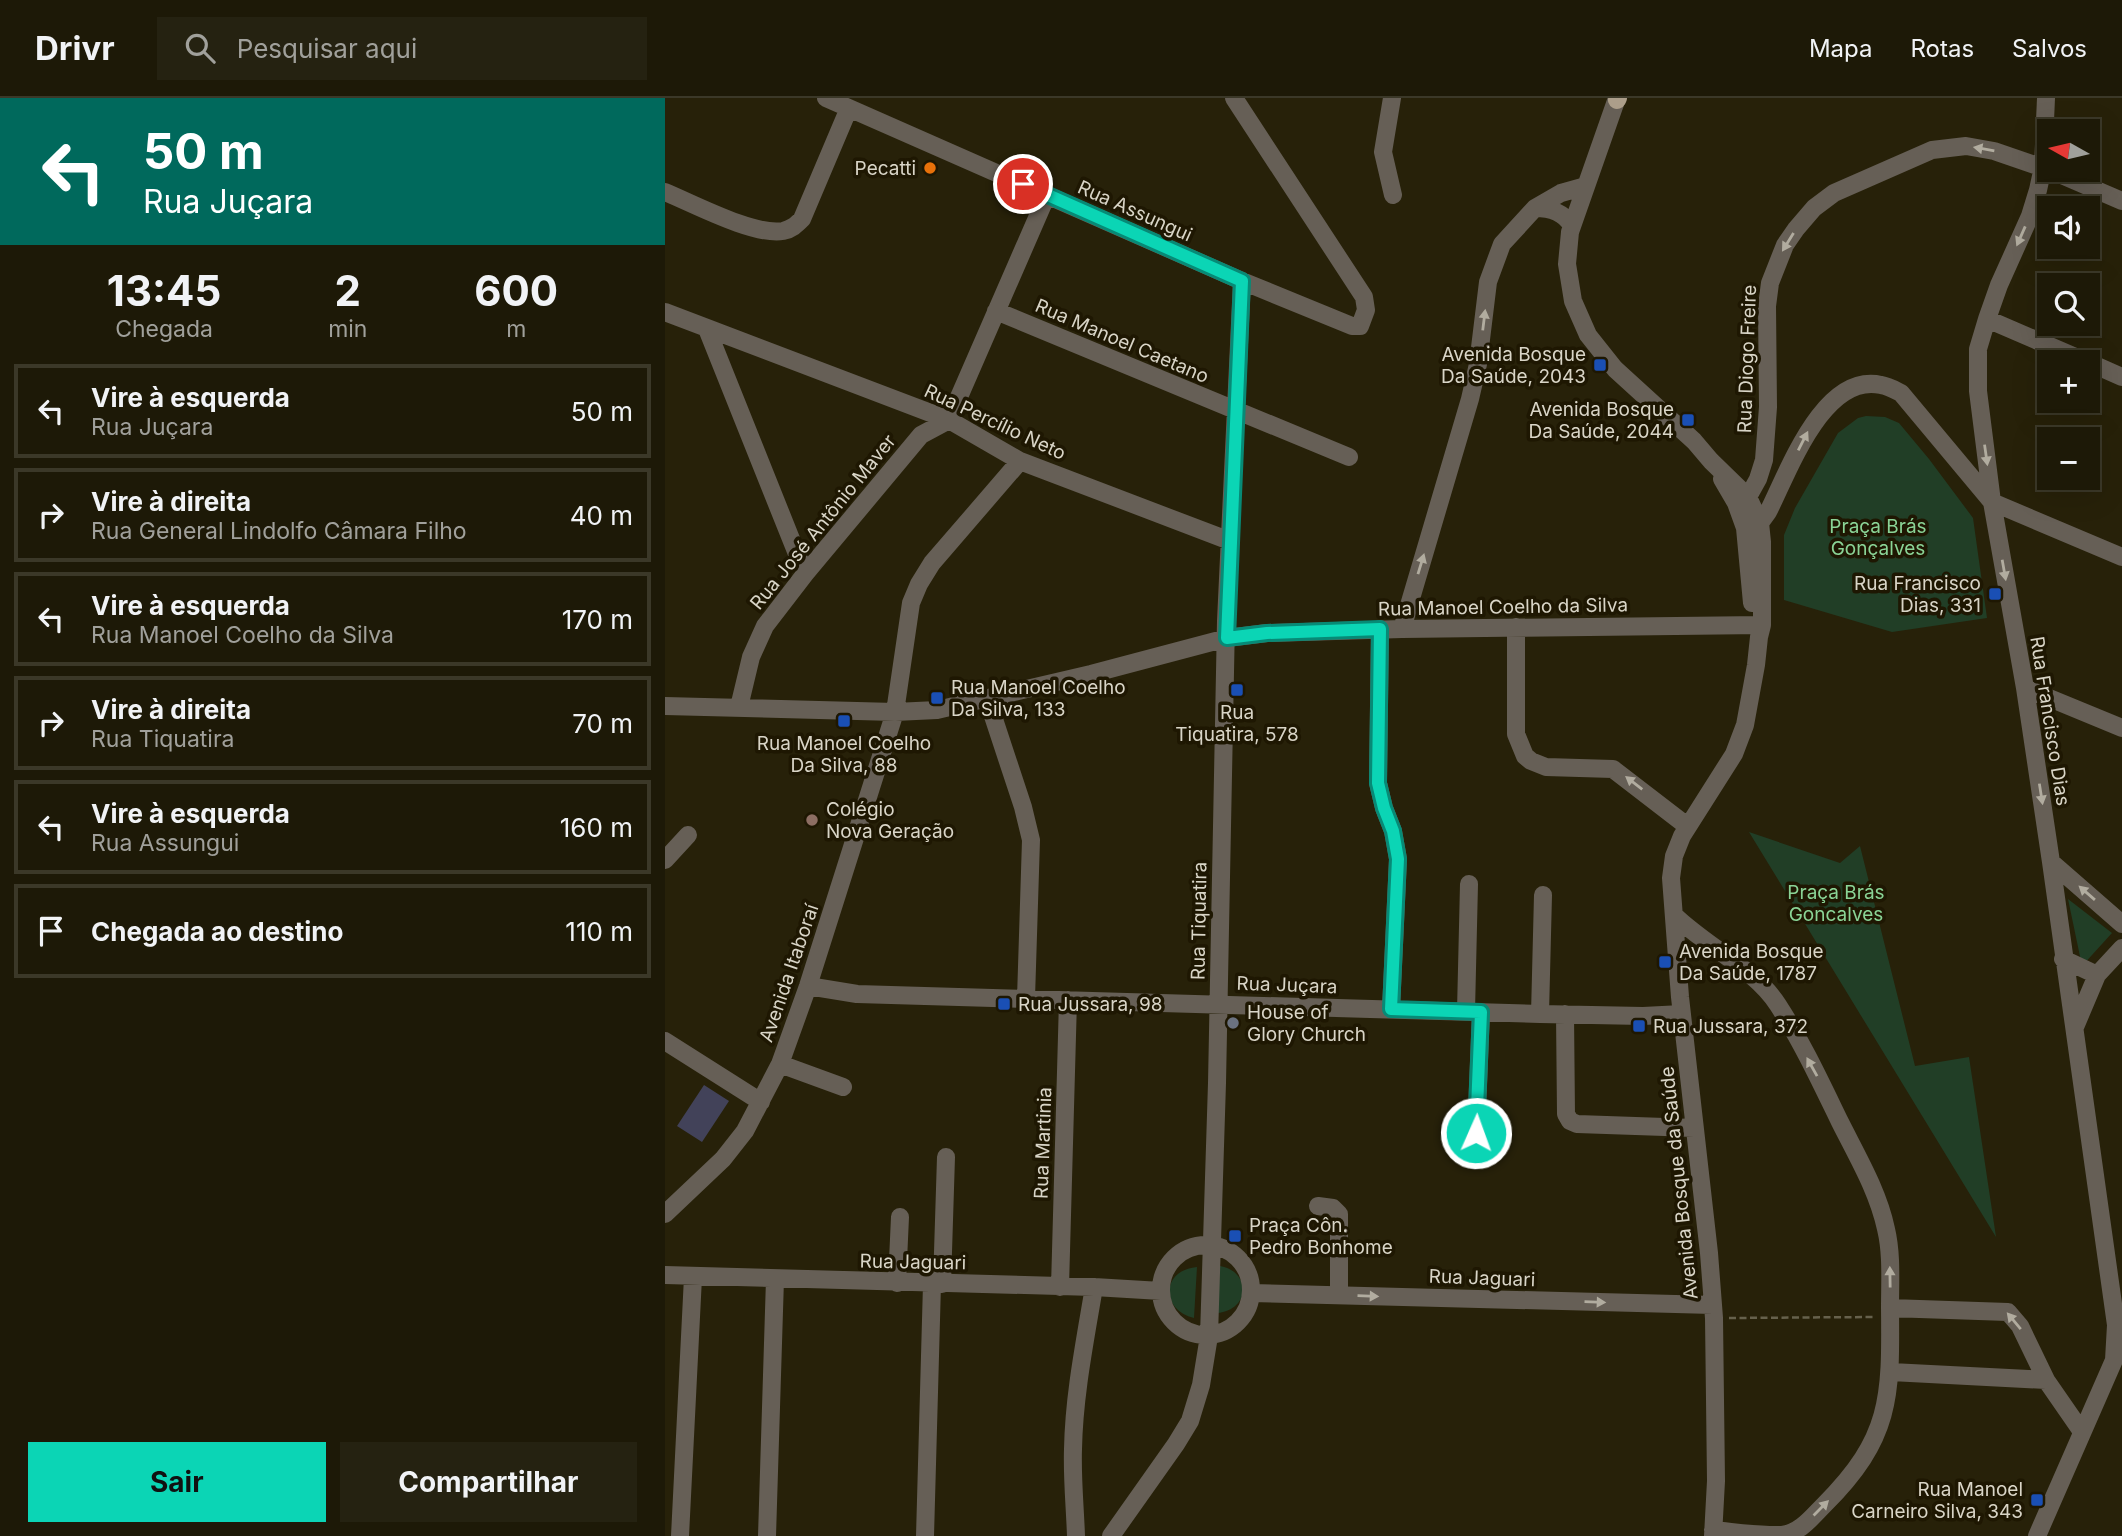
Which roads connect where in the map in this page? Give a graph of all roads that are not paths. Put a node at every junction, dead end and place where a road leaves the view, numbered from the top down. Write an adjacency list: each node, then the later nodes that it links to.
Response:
1 (826, 98): 6 (street, Rua Assungui)
2 (1234, 98): 18 (street, Rua Assungui)
3 (1392, 98): 14 (street)
4 (1615, 98): 11 (street, Avenida Bosque da Saúde)
5 (2046, 98): 7 (street, Rua Francisco Dias)
6 (849, 108): 12 (street); 13 (street, Rua Assungui)
7 (2046, 119)
8 (2037, 166): 28 (street, Rua Diogo Freire, one-way to 28)
9 (2042, 182): 21 (street, Rua Francisco Dias, one-way to 21)
10 (2077, 182): 15 (street, Rua Diogo Freire)
11 (1585, 186): 16 (street); 17 (street, Avenida Bosque da Saúde)
12 (665, 192)
13 (1047, 195): 18 (street, Rua Assungui); 19 (street)
14 (1393, 195)
15 (2122, 201)
16 (1535, 208): 17 (street); 41 (street, one-way to 16)
17 (1572, 226): 31 (street, Avenida Bosque da Saúde)
18 (1242, 281): 26 (street, Rua Tiquatira)
19 (996, 311): 26 (street, Rua Manoel Caetano); 27 (street)
20 (665, 312): 22 (street, Rua Percílio Neto)
21 (1987, 319): 23 (street); 34 (street, Rua Francisco Dias, one-way to 34)
22 (707, 329): 27 (street, Rua Percílio Neto); 38 (street)
23 (2059, 350)
24 (2100, 368): 25 (street)
25 (2122, 377)
26 (1235, 411): 29 (street, Rua Manoel Caetano); 36 (street, Rua Tiquatira)
27 (949, 420): 30 (street, Rua Percílio Neto); 38 (street, Rua José Antônio Maver)
28 (1765, 447): 32 (street); 33 (street, Rua Diogo Freire)
29 (1349, 457)
30 (1020, 461): 36 (street, Rua Percílio Neto); 48 (street, Avenida Itaboraí)
31 (1711, 461): 33 (street, Avenida Bosque da Saúde); 35 (street, Avenida Bosque da Saúde)
32 (1791, 466): 34 (street, one-way to 34); 35 (street)
33 (1748, 497): 35 (street, Avenida Bosque da Saúde)
34 (1992, 502): 37 (street); 44 (street, Rua Francisco Dias, one-way to 44)
35 (1749, 524): 42 (street, Avenida Bosque da Saúde)
36 (1230, 541): 43 (street, Rua Tiquatira)
37 (2122, 557)
38 (805, 574): 47 (street, Rua José Antônio Maver)
39 (1516, 627): 41 (street, Rua Manoel Coelho da Silva); 42 (street, Rua Manoel Coelho da Silva); 50 (street, one-way to 39)
40 (1380, 629): 41 (street, Rua Manoel Coelho da Silva); 43 (street, Rua Manoel Coelho da Silva); 65 (street)
41 (1402, 629)
42 (1758, 629): 50 (street, Avenida Bosque da Saúde)
43 (1227, 638): 45 (street, Rua Manoel Coelho da Silva); 64 (street, Rua Tiquatira)
44 (2025, 688): 49 (street); 53 (street, Rua Francisco Dias, one-way to 53)
45 (987, 698): 48 (street, Rua Manoel Coelho da Silva); 62 (street)
46 (665, 706): 47 (street, Rua Manoel Coelho da Silva)
47 (739, 707): 48 (street, Rua Manoel Coelho da Silva)
48 (895, 712): 61 (street, Avenida Itaboraí)
49 (2122, 729)
50 (1687, 826): 56 (street, Avenida Bosque da Saúde)
51 (688, 835): 52 (street)
52 (665, 860)
53 (2051, 862): 57 (street, one-way to 53); 59 (street, Rua Francisco Dias)
54 (1468, 884): 66 (street)
55 (1543, 895): 67 (street)
56 (1675, 916): 69 (street, Avenida Bosque da Saúde); 93 (street, one-way to 56)
57 (2122, 924)
58 (2122, 948): 60 (street)
59 (2063, 959): 60 (street); 70 (street, Rua Francisco Dias)
60 (2097, 975): 70 (street)
61 (808, 986): 62 (street, Rua Juçara); 72 (street, Avenida Itaboraí)
62 (1026, 998): 63 (street, Rua Juçara)
63 (1068, 1000): 64 (street, Rua Juçara); 87 (street, Rua Martinia)
64 (1219, 1004): 65 (street, Rua Juçara); 81 (street, Rua Tiquatira)
65 (1391, 1009): 66 (street, Rua Juçara)
66 (1473, 1012): 67 (street, Rua Juçara); 77 (street)
67 (1540, 1014): 68 (street, Rua Juçara)
68 (1565, 1014): 69 (street, Rua Juçara); 75 (street)
69 (1682, 1014): 75 (street, Avenida Bosque da Saúde)
70 (2075, 1027): 95 (street, Rua Francisco Dias)
71 (665, 1041): 74 (street)
72 (780, 1064): 73 (street); 74 (street, Avenida Itaboraí)
73 (843, 1087)
74 (761, 1102): 79 (street, Avenida Itaboraí)
75 (1694, 1128): 92 (street, Avenida Bosque da Saúde)
76 (946, 1157): 86 (street)
77 (1475, 1161)
78 (1318, 1206): 91 (street)
79 (665, 1214)
80 (900, 1217): 85 (street)
81 (1213, 1246): 89 (street); 90 (street); 94 (street, Rua Tiquatira)
82 (665, 1275): 83 (street, Rua Jaguari)
83 (693, 1277): 84 (street, Rua Jaguari); 100 (street)
84 (775, 1279): 85 (street, Rua Jaguari); 101 (street)
85 (897, 1283): 86 (street, Rua Jaguari)
86 (937, 1284): 87 (street, Rua Jaguari); 102 (street)
87 (1060, 1287): 88 (street, Rua Jaguari)
88 (1094, 1287): 89 (street, Rua Jaguari); 103 (street)
89 (1161, 1292): 94 (street)
90 (1251, 1293): 91 (street, Rua Jaguari); 94 (street)
91 (1339, 1295): 92 (street, Rua Jaguari, one-way to 92)
92 (1710, 1310): 99 (street, Avenida Bosque da Saúde)
93 (1890, 1312): 96 (street); 97 (street, one-way to 93)
94 (1209, 1336): 104 (street, Rua Tiquatira)
95 (2118, 1364): 98 (street)
96 (1891, 1373): 97 (street); 99 (street, one-way to 96)
97 (2046, 1380): 98 (street)
98 (2082, 1432): 105 (street)
99 (1713, 1533)
100 (680, 1536)
101 (767, 1536)
102 (925, 1536)
103 (1076, 1536)
104 (1111, 1536)
105 (2037, 1536)

